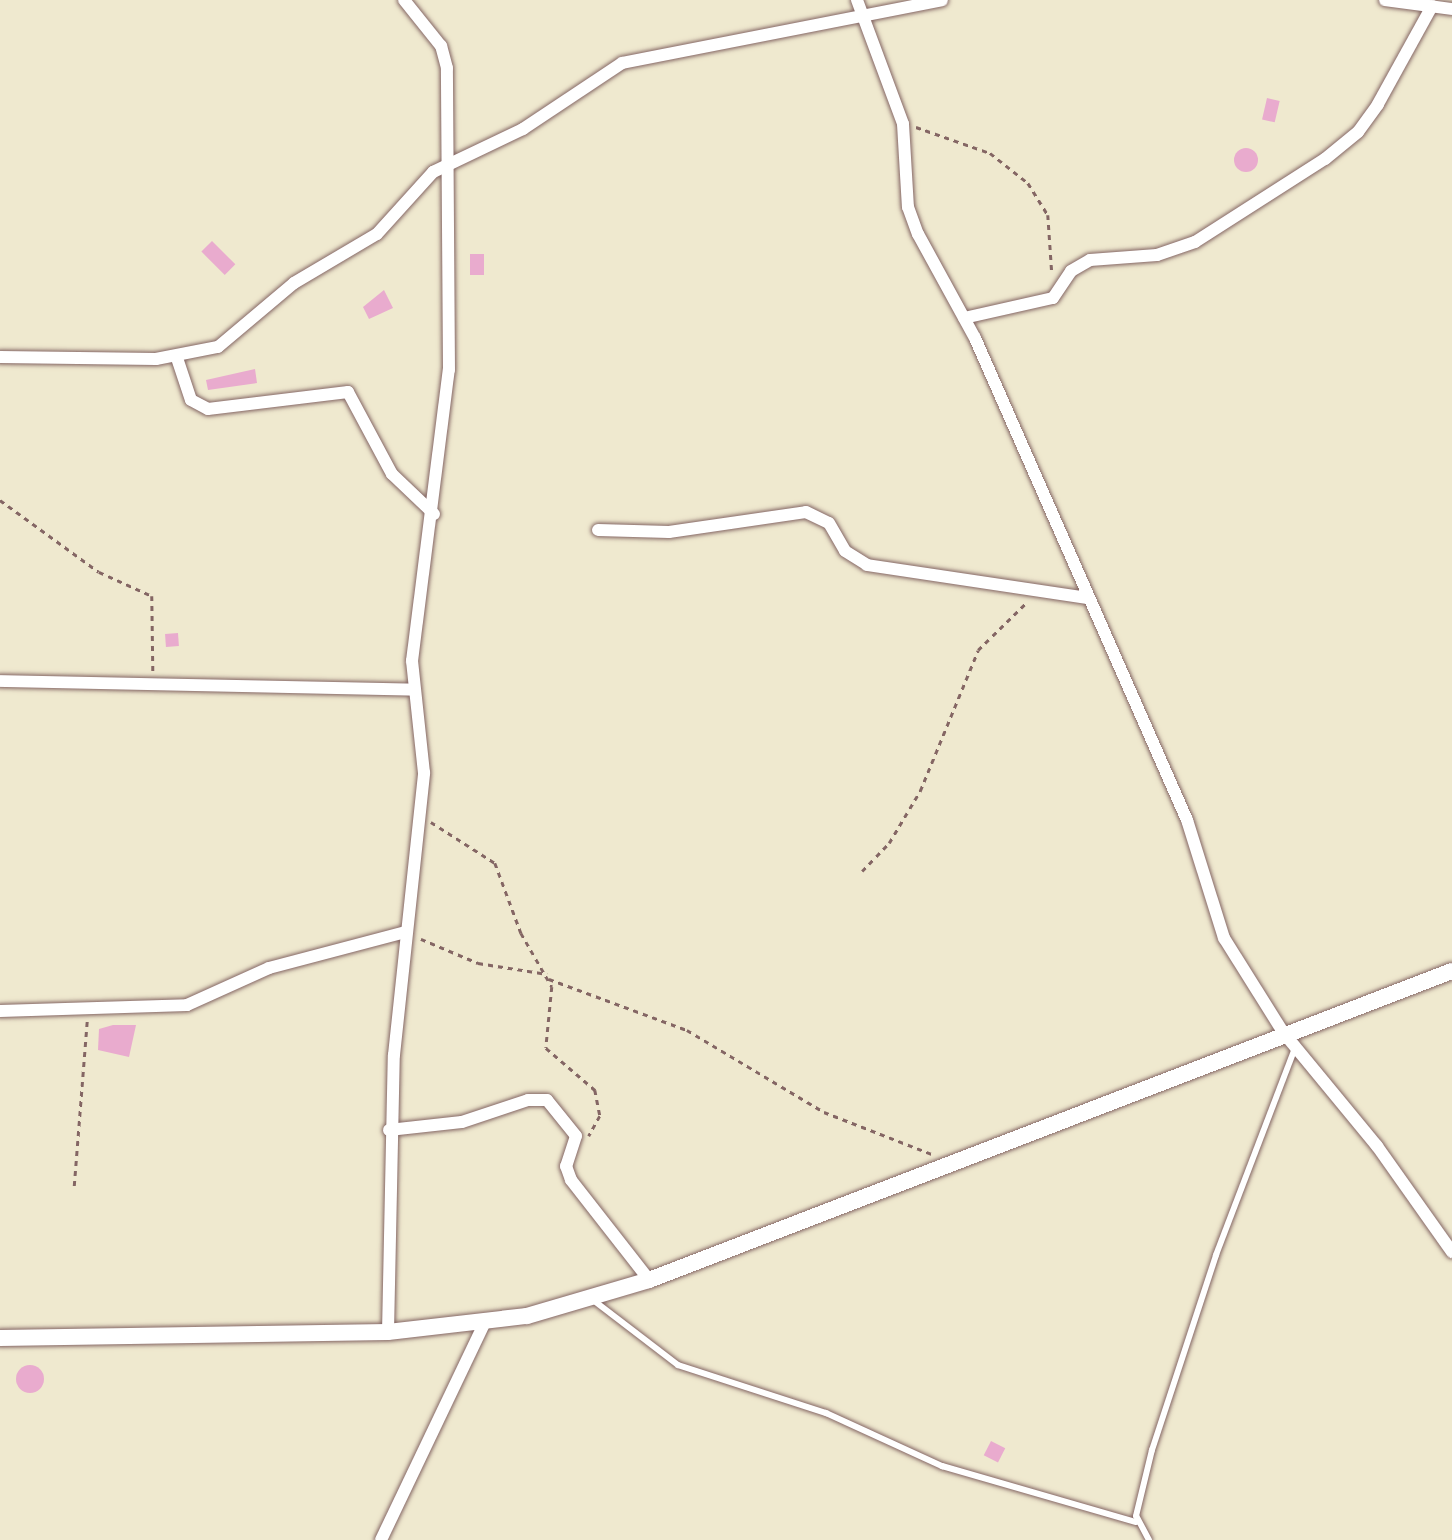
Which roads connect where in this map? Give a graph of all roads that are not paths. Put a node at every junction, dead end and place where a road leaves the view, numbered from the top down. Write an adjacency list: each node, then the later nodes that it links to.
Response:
1 (404, 0): 8 (street)
2 (857, 0): 7 (street)
3 (942, 0): 7 (street)
4 (1385, 0): 5 (street)
5 (1432, 6): 6 (street); 9 (street)
6 (1452, 9)
7 (865, 17): 8 (street); 9 (street)
8 (449, 163): 11 (street); 12 (street)
9 (964, 318): 14 (street)
10 (0, 357): 11 (street)
11 (177, 358): 12 (street)
12 (434, 514): 16 (street)
13 (598, 530): 14 (street)
14 (1087, 598): 20 (street)
15 (0, 681): 16 (street)
16 (413, 690): 17 (street)
17 (405, 932): 19 (street); 22 (street)
18 (1452, 971): 20 (street)
19 (0, 1011)
20 (1283, 1032): 21 (street); 24 (street)
21 (1296, 1046): 23 (street); 29 (lane)
22 (390, 1130): 24 (street); 27 (street)
23 (1452, 1252)
24 (649, 1280): 25 (street)
25 (592, 1298): 26 (street); 29 (lane)
26 (483, 1326): 27 (street); 30 (street)
27 (388, 1332): 28 (street)
28 (0, 1338)
29 (1136, 1522): 31 (lane)
30 (381, 1540)
31 (1149, 1540)

